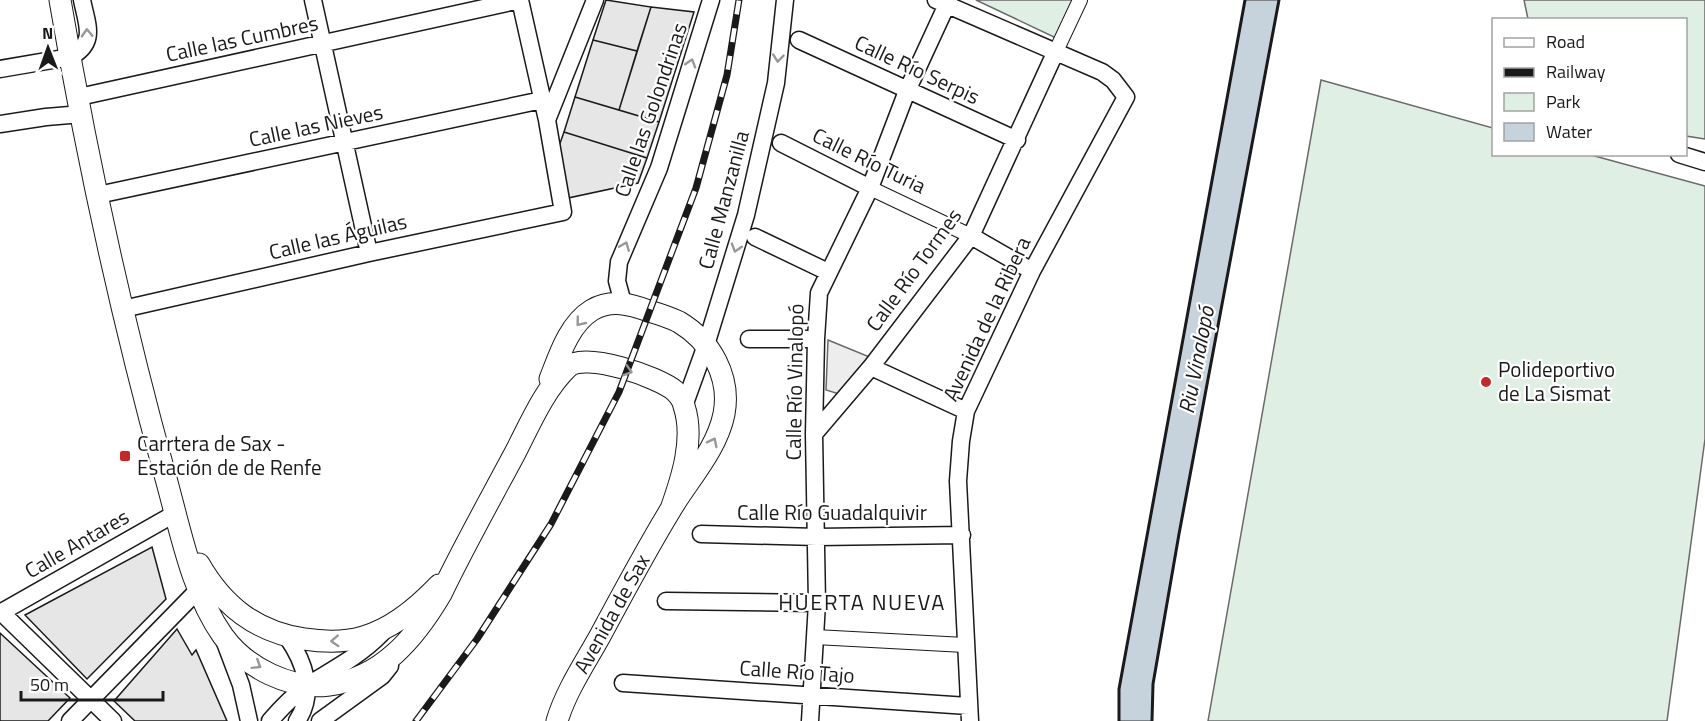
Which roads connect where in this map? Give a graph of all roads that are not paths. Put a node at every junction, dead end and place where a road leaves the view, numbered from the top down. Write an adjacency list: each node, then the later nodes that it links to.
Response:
1 (60, 0): 13 (street)
2 (82, 0): 13 (street, one-way to 2)
3 (313, 0): 11 (street)
4 (520, 0): 11 (street, Calle las Cumbres); 16 (street)
5 (595, 0): 18 (street)
6 (711, 0): 32 (street, Calle las Golondrinas, one-way to 6)
7 (785, 0): 36 (street, Calle Manzanilla, one-way to 36)
8 (1080, 0): 12 (street)
9 (944, 2): 12 (street); 15 (street, Calle Río Vinalopó)
10 (799, 40): 15 (street, Calle Río Serpis)
11 (323, 44): 17 (street, Calle las Cumbres); 21 (street)
12 (1056, 51): 20 (street, Calle Río Tormes); 31 (street, Avenida de la Ribera)
13 (70, 57): 14 (street); 17 (street)
14 (0, 69)
15 (907, 91): 20 (street, Calle Río Serpis); 25 (street, Calle Río Vinalopó)
16 (542, 100): 18 (street); 21 (street, Calle las Nieves)
17 (80, 105): 19 (street, Calle las Cumbres); 26 (street)
18 (547, 120): 29 (street, Calle las Águilas)
19 (0, 124)
20 (1017, 140): 27 (street, Calle Río Tormes)
21 (345, 143): 26 (street, Calle las Nieves); 29 (street)
22 (781, 143): 25 (street, Calle Río Turia)
23 (1686, 156): 24 (street)
24 (1705, 162)
25 (870, 188): 27 (street, Calle Río Turia); 30 (street, Calle Río Vinalopó)
26 (98, 195): 33 (street)
27 (971, 236): 31 (street, Calle Río Turia); 37 (street, Calle Río Tormes)
28 (754, 237): 30 (street)
29 (369, 253): 33 (street, Calle las Águilas)
30 (828, 272): 35 (street, Calle Río Vinalopó)
31 (1032, 272): 40 (street, Avenida de la Ribera)
32 (622, 303): 36 (street); 39 (street, one-way to 39)
33 (123, 309): 43 (street)
34 (749, 339): 35 (street)
35 (816, 339): 41 (street, Calle Río Vinalopó)
36 (706, 345): 38 (street, Calle Manzanilla); 42 (street, one-way to 36)
37 (871, 367): 40 (street); 41 (street, Calle Río Tormes)
38 (684, 406): 39 (street, one-way to 38); 42 (street)
39 (538, 410): 47 (street)
40 (966, 411): 45 (street, Avenida de la Ribera)
41 (814, 434): 46 (street, Calle Río Vinalopó)
42 (671, 509): 69 (street, Avenida de Sax)
43 (177, 520): 48 (street); 51 (street, Calle Antares); 55 (street)
44 (701, 534): 46 (street, Calle Río Guadalquivir)
45 (962, 536): 46 (street, Calle Río Guadalquivir); 56 (street, Avenida de la Ribera)
46 (817, 537): 50 (street, Calle Río Vinalopó)
47 (453, 569): 52 (street); 57 (street)
48 (199, 589): 53 (street); 61 (street)
49 (666, 601): 50 (street)
50 (817, 603): 54 (street, Calle Río Vinalopó)
51 (1, 613): 61 (street)
52 (391, 624): 55 (street, one-way to 55); 59 (street)
53 (223, 636): 59 (street, one-way to 59); 65 (street)
54 (815, 636): 56 (street); 60 (street, Calle Río Vinalopó)
55 (287, 637): 59 (street)
56 (965, 645): 62 (street, Avenida de la Ribera)
57 (398, 653): 59 (street); 68 (street)
58 (623, 683): 60 (street, Calle Río Tajo)
59 (307, 686): 66 (street); 67 (street)
60 (811, 696): 62 (street, Calle Río Tajo); 70 (street, Calle Río Vinalopó)
61 (91, 699): 63 (street); 64 (street)
62 (969, 714)
63 (70, 721)
64 (113, 721)
65 (249, 721)
66 (270, 721)
67 (297, 721)
68 (320, 721)
69 (557, 721)
70 (810, 721)

